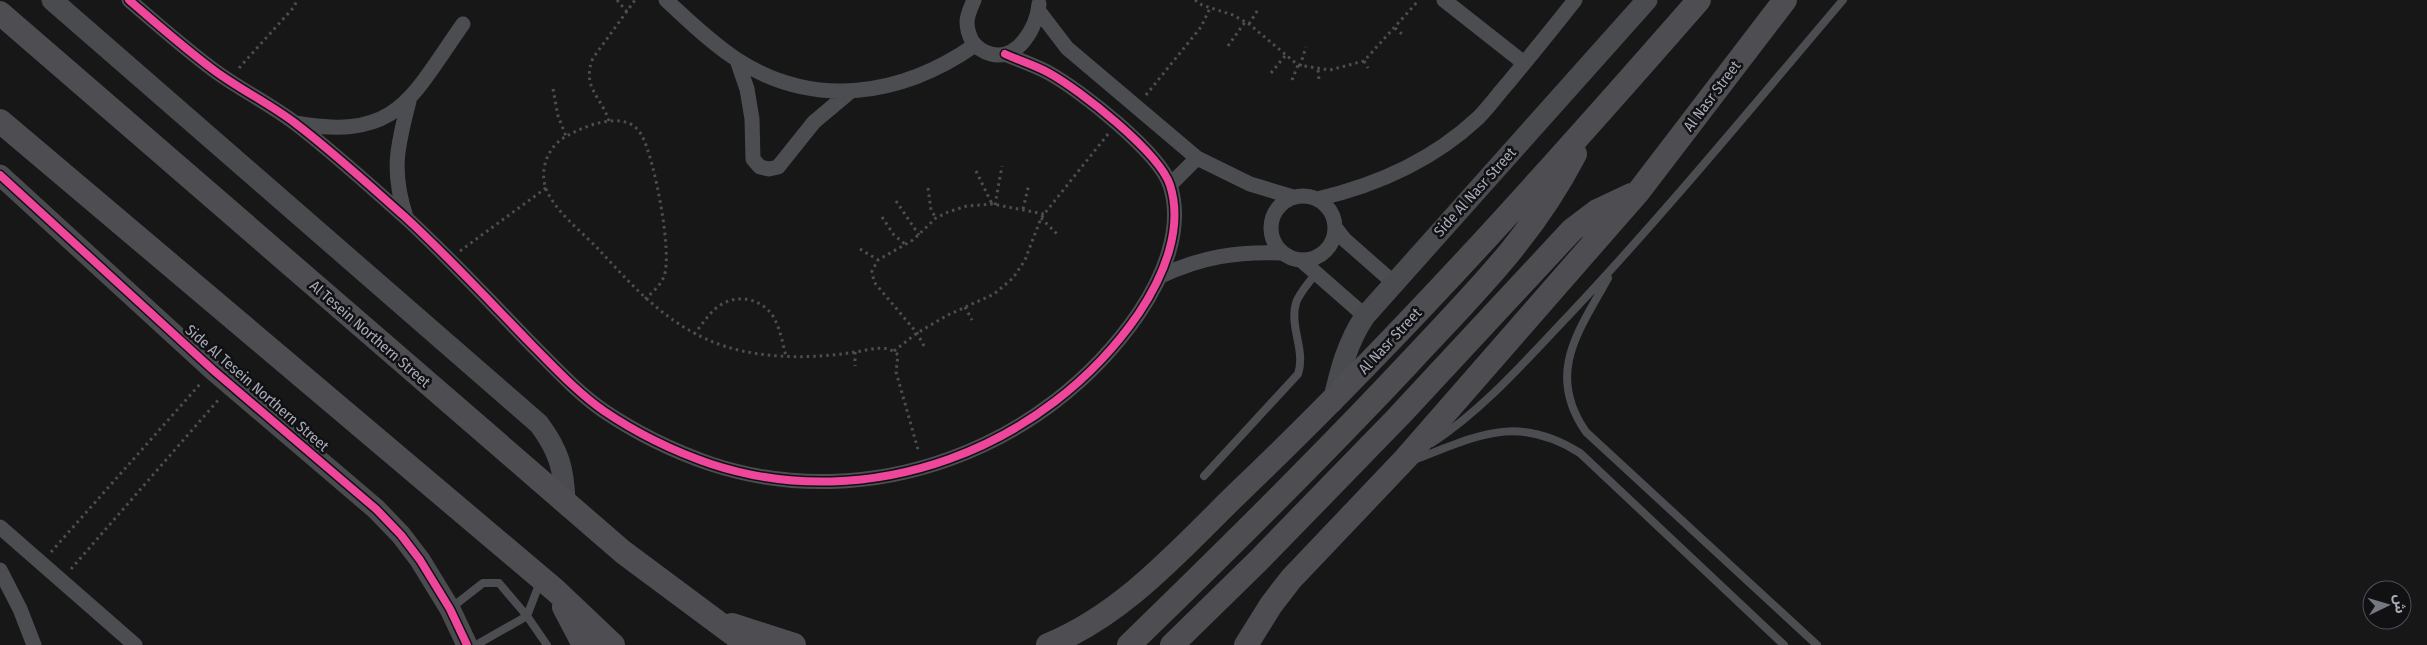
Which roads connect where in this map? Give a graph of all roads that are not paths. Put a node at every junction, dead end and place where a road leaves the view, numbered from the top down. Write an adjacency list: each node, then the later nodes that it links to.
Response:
1 (52, 0): 43 (street)
2 (129, 0): 23 (street)
3 (666, 0): 18 (street)
4 (974, 0): 15 (street)
5 (1444, 0): 19 (street)
6 (1575, 0): 19 (street)
7 (1647, 0): 38 (street, Side Al Nasr Street)
8 (1699, 0): 24 (main road, Al Nasr Street)
9 (1785, 0): 28 (main road, Al Nasr Street)
10 (1843, 0): 35 (lane)
11 (1038, 5): 17 (street); 25 (street)
12 (0, 13): 16 (main road, Al Tesein Northern Street)
13 (463, 24): 21 (street)
14 (0, 37): 16 (main road)
15 (975, 45): 17 (street); 20 (street)
16 (38, 47): 43 (main road, Al Tesein Northern Street)
17 (1005, 54): 27 (street)
18 (738, 60): 20 (street); 20 (street)
19 (1524, 63): 30 (street)
20 (851, 91)
21 (409, 101): 23 (street); 31 (street)
22 (0, 121): 47 (main road)
23 (295, 123): 31 (street)
24 (1585, 130): 40 (main road, Al Nasr Street); 62 (main road)
25 (1197, 158): 27 (street); 29 (street)
26 (0, 174): 48 (street, Side Al Tesein Northern Street)
27 (1170, 185): 37 (street)
28 (1639, 192): 41 (main road, Al Nasr Street); 63 (main road)
29 (1294, 197): 30 (street); 33 (street)
30 (1317, 199): 32 (street)
31 (406, 218): 37 (street)
32 (1335, 227): 34 (street); 38 (street)
33 (1282, 253): 34 (street); 37 (street)
34 (1301, 260): 36 (street)
35 (1614, 268): 41 (lane); 66 (lane)
36 (1316, 274): 39 (street); 42 (lane)
37 (1161, 276)
38 (1394, 283): 39 (street, Side Al Nasr Street)
39 (1365, 316): 40 (street, Side Al Nasr Street)
40 (1333, 402): 46 (main road, Al Nasr Street)
41 (1402, 462): 64 (main road, Al Nasr Street); 65 (lane)
42 (1204, 476)
43 (565, 502): 50 (main road, Al Tesein Northern Street)
44 (0, 527): 52 (street)
45 (0, 570): 51 (street)
46 (1147, 580): 60 (main road, Al Nasr Street); 61 (main road)
47 (548, 584): 49 (lane); 56 (main road); 57 (main road)
48 (450, 609): 49 (lane); 53 (street, Side Al Tesein Northern Street)
49 (528, 616): 54 (lane); 55 (lane)
50 (708, 616): 58 (main road, Al Tesein Northern Street); 59 (main road)
51 (34, 645)
52 (135, 645)
53 (467, 645)
54 (476, 645)
55 (547, 645)
56 (584, 645)
57 (613, 645)
58 (748, 645)
59 (794, 645)
60 (1048, 645)
61 (1088, 645)
62 (1129, 645)
63 (1172, 645)
64 (1246, 645)
65 (1784, 645)
66 (1817, 645)

